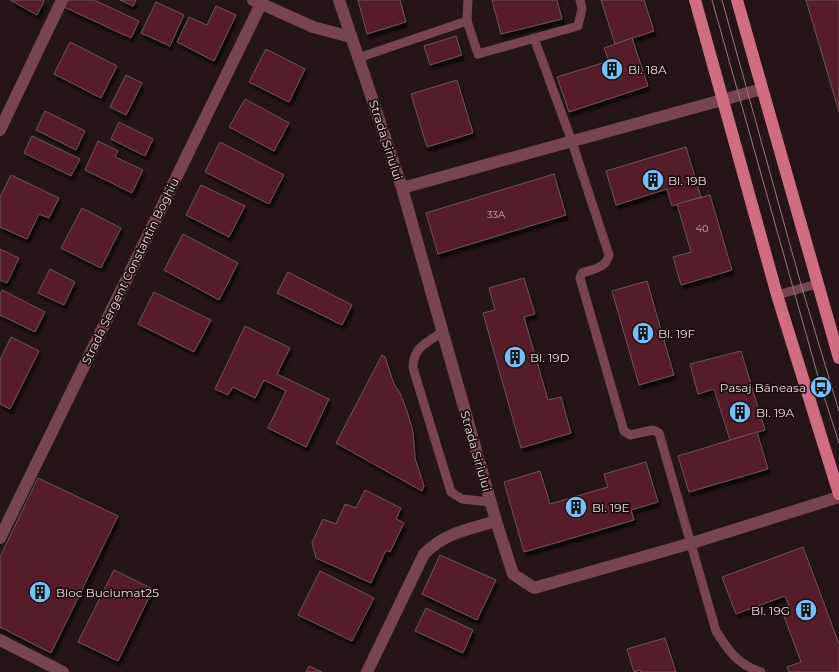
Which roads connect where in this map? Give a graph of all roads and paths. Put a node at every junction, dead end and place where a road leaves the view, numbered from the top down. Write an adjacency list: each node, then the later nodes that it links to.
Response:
1 (62, 0): 14 (street)
2 (338, 0): 9 (street, Strada Siriului)
3 (468, 0): 8 (lane)
4 (580, 0): 10 (lane)
5 (695, 0): 13 (main road)
6 (737, 0): 12 (main road)
7 (257, 2): 9 (street); 24 (street, Strada Sergent Constantin Boghiu)
8 (467, 21): 10 (lane); 11 (lane)
9 (351, 37): 11 (street, Strada Siriului)
10 (534, 38): 15 (lane)
11 (358, 58): 16 (street, Strada Siriului)
12 (762, 89): 13 (street); 17 (main road)
13 (722, 100): 15 (street); 18 (main road)
14 (0, 130)
15 (572, 142): 16 (street); 25 (lane)
16 (402, 188): 19 (street, Strada Siriului)
17 (816, 284): 18 (lane); 20 (main road)
18 (777, 295): 21 (main road)
19 (442, 332): 22 (street, Strada Siriului); 22 (lane)
20 (839, 358)
21 (839, 495): 25 (street, Strada Siriului)
22 (490, 502): 23 (street, Strada Siriului)
23 (496, 521): 25 (street, Strada Siriului); 28 (street)
24 (0, 538)
25 (692, 543): 29 (lane)
26 (0, 640): 27 (street)
27 (64, 672)
28 (367, 672)
29 (761, 672)

